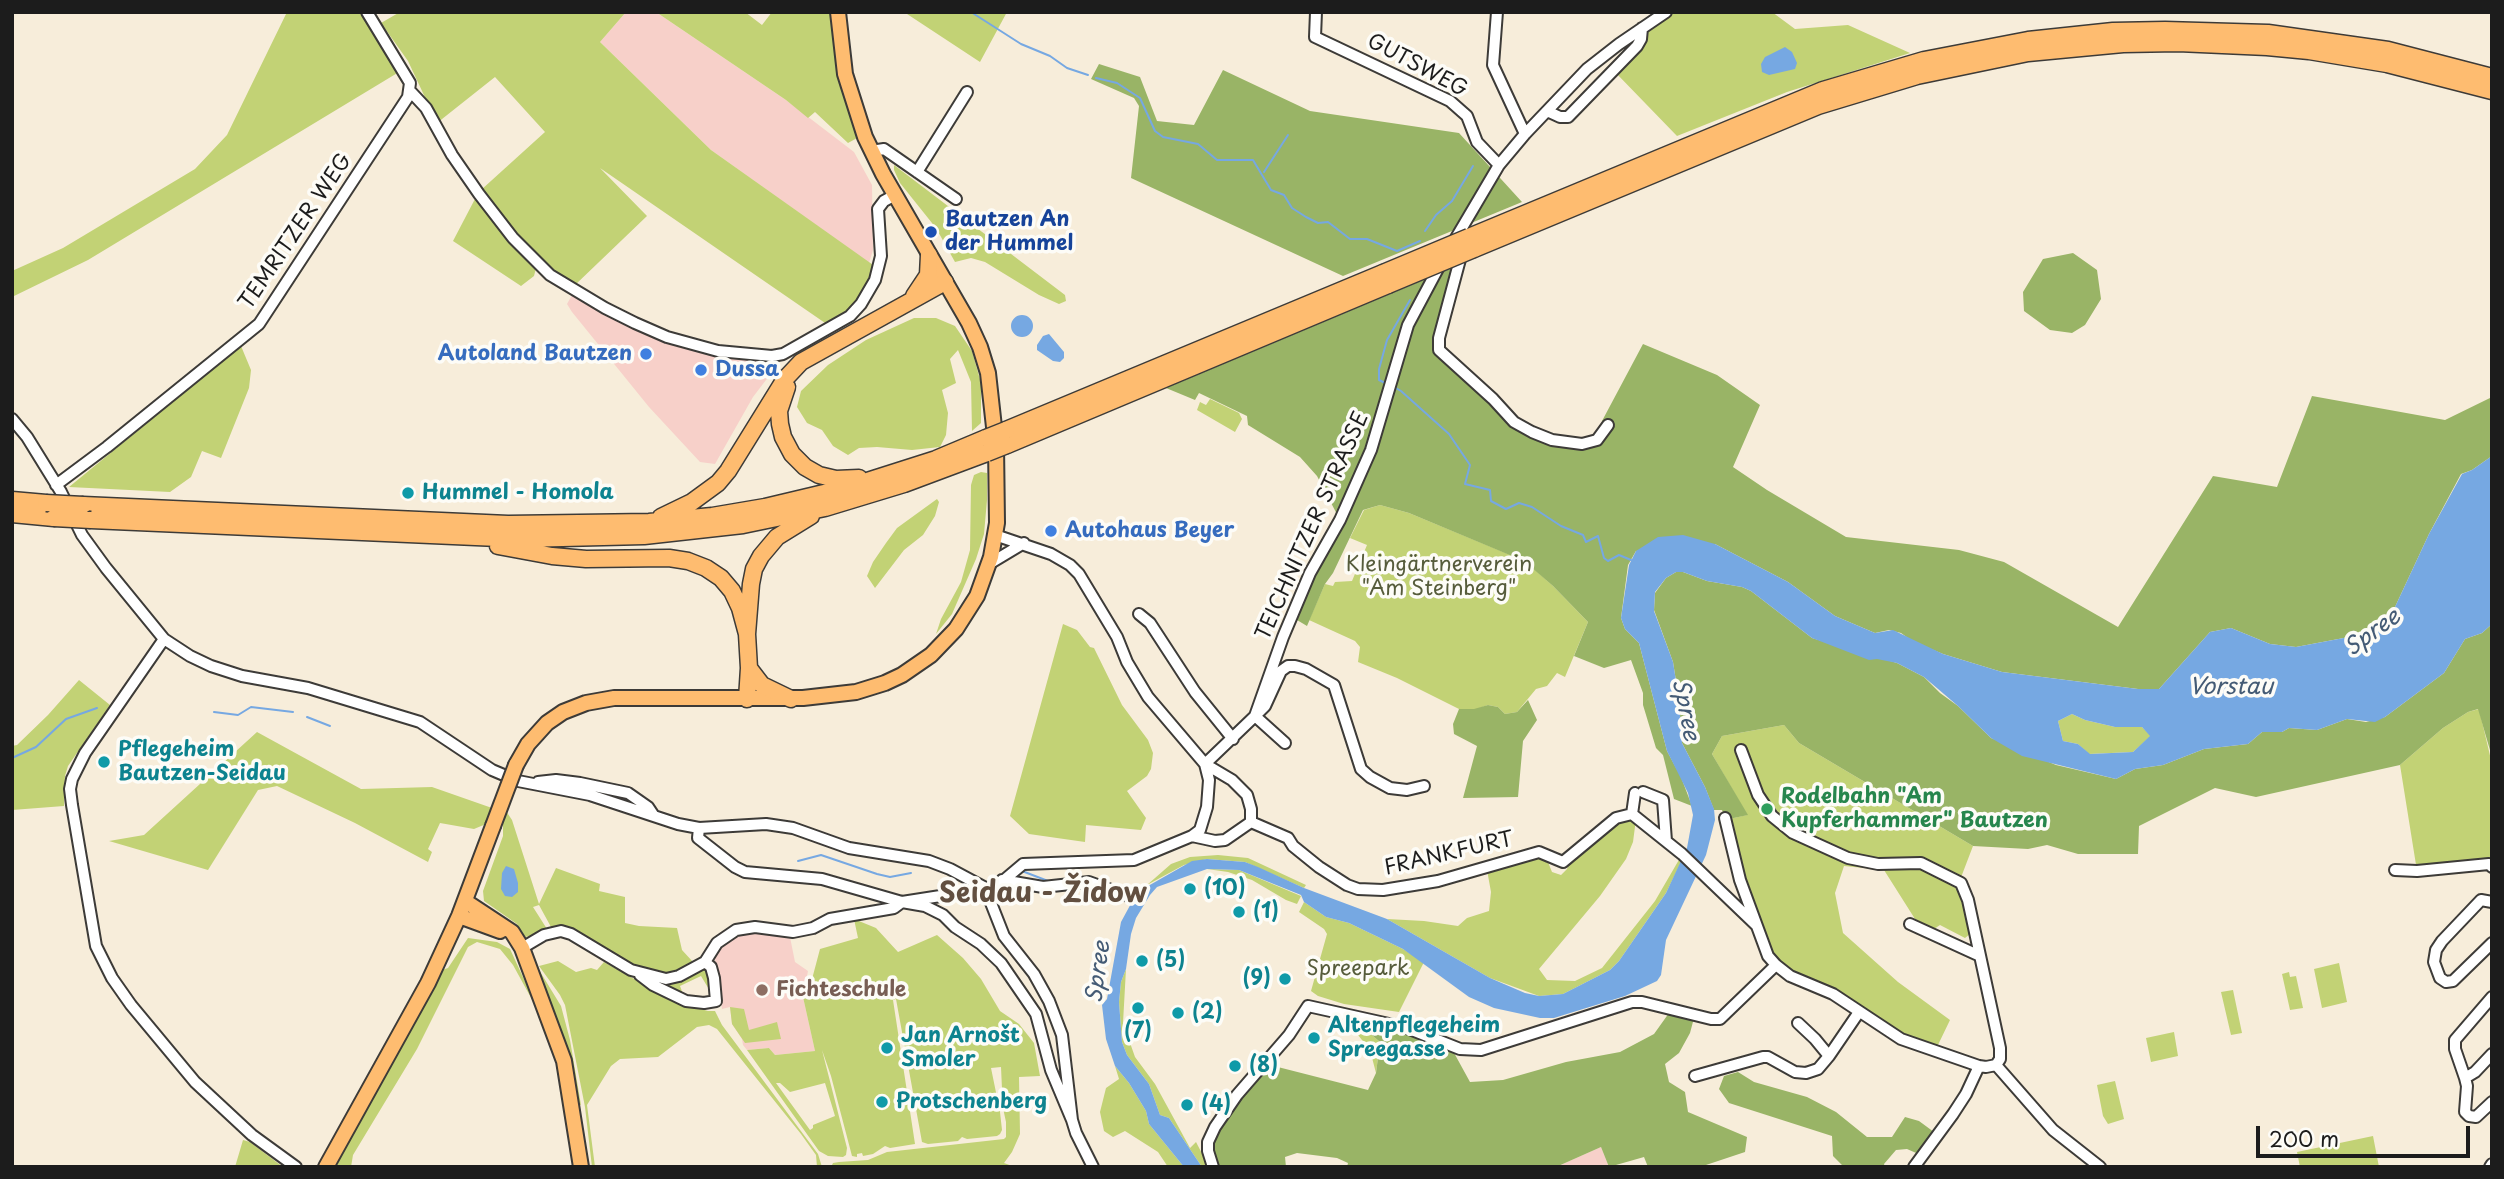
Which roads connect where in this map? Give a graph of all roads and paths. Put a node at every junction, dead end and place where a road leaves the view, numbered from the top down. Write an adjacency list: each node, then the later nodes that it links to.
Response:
1 (367, 12): 9 (street)
2 (838, 12): 13 (main road)
3 (1316, 12): 14 (street, GUTSWEG)
4 (1497, 12): 12 (street)
5 (1666, 12): 6 (street, TEICHNITZER STRASSE)
6 (1642, 28): 11 (street, TEICHNITZER STRASSE); 11 (street)
7 (2492, 77): 19 (highway)
8 (2492, 90): 19 (highway)
9 (411, 92): 16 (street); 30 (street, TEMRITZER WEG)
10 (967, 92): 15 (street)
11 (1547, 111): 12 (street, TEICHNITZER STRASSE)
12 (1525, 134): 14 (street, TEICHNITZER STRASSE)
13 (871, 151): 15 (street); 16 (main road)
14 (1499, 165): 18 (street, TEICHNITZER STRASSE)
15 (917, 172): 17 (street)
16 (895, 195): 20 (main road)
17 (956, 199)
18 (1470, 213): 27 (street); 47 (street, TEICHNITZER STRASSE)
19 (1472, 243): 21 (highway, bridge)
20 (929, 255): 22 (main road); 23 (highway)
21 (1385, 279): 25 (highway); 25 (highway)
22 (945, 282): 23 (highway); 38 (main road)
23 (908, 303): 24 (highway)
24 (823, 350): 29 (highway); 36 (highway)
25 (1125, 388): 28 (highway, bridge)
26 (12, 419): 30 (street)
27 (1608, 425)
28 (987, 446): 29 (highway); 32 (highway)
29 (890, 475): 36 (highway)
30 (56, 485): 43 (street)
31 (12, 500): 33 (highway)
32 (825, 508): 37 (highway); 42 (highway)
33 (50, 510): 34 (highway, bridge); 35 (highway)
34 (87, 513): 36 (highway); 37 (highway)
35 (12, 514)
36 (649, 522)
37 (456, 535): 42 (highway)
38 (996, 536): 39 (street); 40 (main road)
39 (1024, 543): 40 (street); 51 (street)
40 (989, 565): 46 (main road)
41 (1139, 614): 48 (street)
42 (747, 634): 44 (highway)
43 (164, 639): 56 (street); 88 (street)
44 (749, 668): 45 (highway); 46 (highway)
45 (747, 699): 46 (main road); 65 (main road, bridge)
46 (791, 699)
47 (1255, 716): 48 (street, TEICHNITZER STRASSE); 49 (street); 52 (street, TEICHNITZER STRASSE)
48 (1233, 740): 51 (street, TEICHNITZER STRASSE)
49 (1285, 743)
50 (1741, 750): 73 (street)
51 (1205, 764): 55 (street); 57 (street)
52 (1424, 786)
53 (1632, 814): 55 (street, FRANKFURT); 58 (street); 58 (street)
54 (1725, 818): 70 (street)
55 (1251, 822): 57 (street)
56 (699, 828): 62 (street); 66 (street)
57 (1192, 836): 61 (street)
58 (1666, 841): 70 (street)
59 (2492, 867): 60 (street)
60 (2395, 870)
61 (1002, 880): 63 (street); 64 (street)
62 (980, 886): 63 (street); 66 (street)
63 (991, 891): 87 (street)
64 (1128, 896)
65 (465, 901): 68 (main road); 72 (main road)
66 (902, 902): 74 (street); 87 (street)
67 (2492, 902): 71 (street)
68 (459, 916): 72 (main road); 89 (main road)
69 (1910, 924): 73 (street)
70 (1756, 925): 75 (street)
71 (2492, 943)
72 (521, 945): 76 (street); 90 (main road)
73 (1980, 956): 82 (street)
74 (705, 962): 76 (street); 76 (street)
75 (1776, 965): 78 (street); 92 (street)
76 (638, 973)
77 (2492, 997): 85 (street)
78 (1859, 1012): 81 (street); 83 (street)
79 (1798, 1023): 81 (street)
80 (2492, 1054): 85 (street)
81 (1829, 1056): 84 (street)
82 (1996, 1065): 83 (street); 94 (street)
83 (1979, 1066): 93 (street)
84 (1695, 1076)
85 (2465, 1079): 86 (street)
86 (2492, 1102)
87 (1072, 1120): 91 (street)
88 (296, 1167)
89 (326, 1167)
90 (581, 1167)
91 (1093, 1167)
92 (1213, 1167)
93 (1914, 1167)
94 (2099, 1167)

